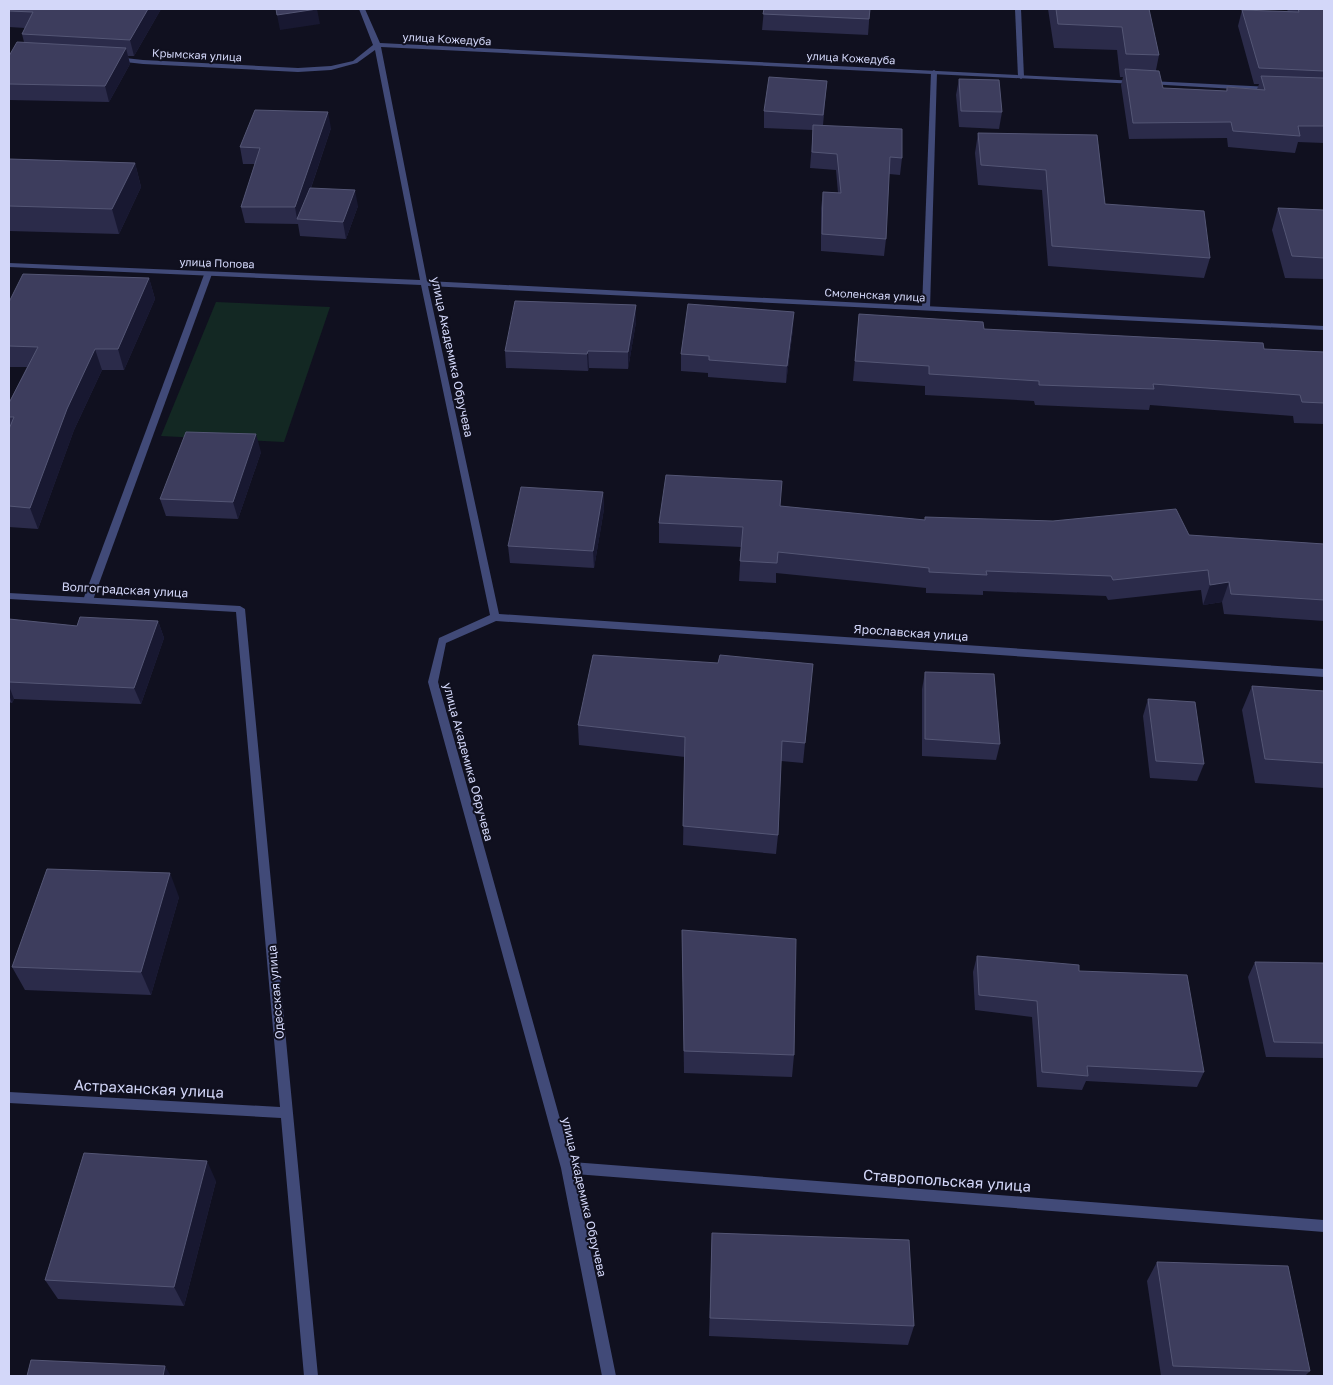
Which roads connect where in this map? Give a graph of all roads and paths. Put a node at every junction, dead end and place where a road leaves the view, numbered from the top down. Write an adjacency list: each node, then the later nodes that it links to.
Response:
1 (362, 9): 3 (street, улица Академика Обручева)
2 (1018, 9): 6 (street)
3 (377, 45): 4 (street, Крымская улица); 5 (street, улица Кожедуба); 10 (street, улица Академика Обручева)
4 (104, 57)
5 (934, 72): 6 (street, улица Кожедуба); 11 (street)
6 (1021, 76): 7 (street, улица Кожедуба)
7 (1274, 89)
8 (9, 265): 9 (street, улица Попова)
9 (208, 274): 10 (street, улица Попова); 14 (street)
10 (424, 283): 11 (street, Смоленская улица); 16 (street, улица Академика Обручева)
11 (926, 308): 12 (street, Смоленская улица)
12 (1324, 328)
13 (9, 596): 14 (street, Волгоградская улица)
14 (88, 600): 15 (street, Волгоградская улица)
15 (240, 609): 19 (street, Одесская улица)
16 (496, 617): 17 (street, Ярославская улица); 20 (street, улица Академика Обручева)
17 (1324, 673)
18 (9, 1098): 19 (street, Астраханская улица)
19 (287, 1113): 22 (street, Одесская улица)
20 (567, 1168): 21 (street, Ставропольская улица); 23 (street, улица Академика Обручева)
21 (1324, 1226)
22 (311, 1376)
23 (609, 1376)

